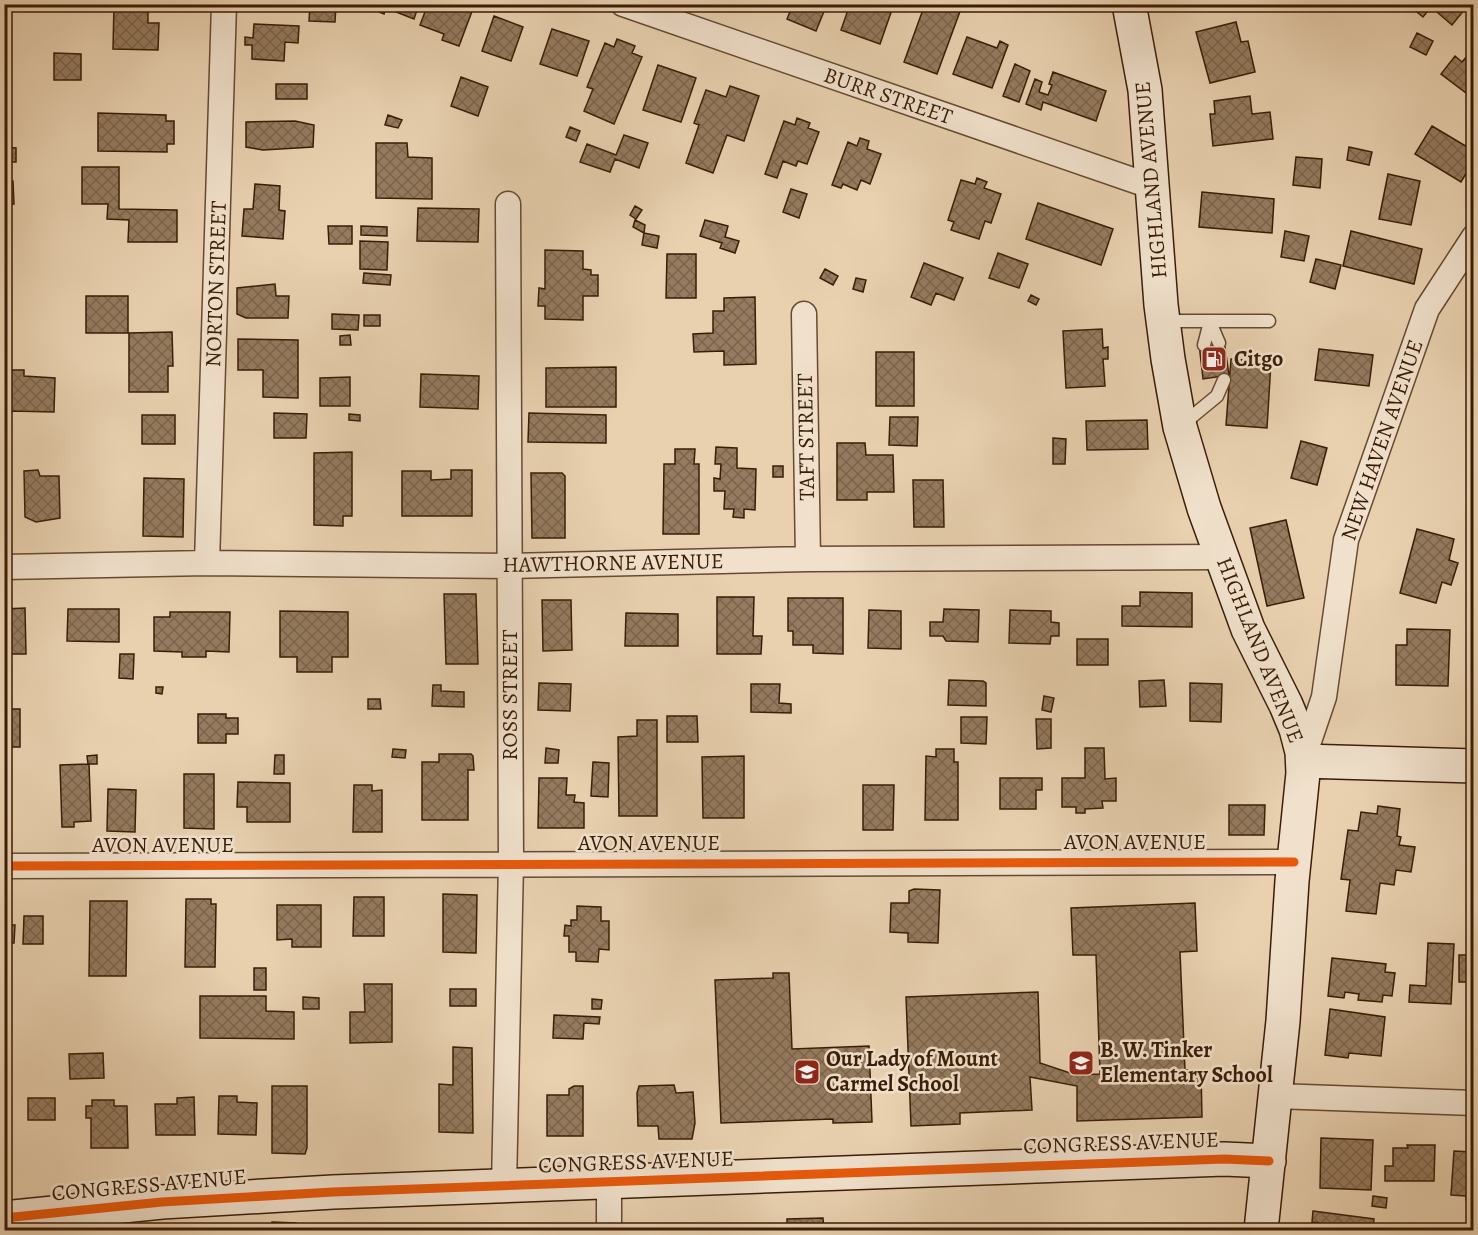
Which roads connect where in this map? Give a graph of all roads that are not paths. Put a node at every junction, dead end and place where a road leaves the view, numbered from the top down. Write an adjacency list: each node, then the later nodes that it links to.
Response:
1 (224, 4): 19 (street, NORTON STREET)
2 (623, 4): 4 (street, BURR STREET)
3 (1129, 4): 4 (street, HIGHLAND AVENUE)
4 (1153, 187): 8 (street, HIGHLAND AVENUE)
5 (508, 204): 20 (street, ROSS STREET)
6 (1473, 237): 22 (street, NEW HAVEN AVENUE)
7 (804, 314): 18 (street, TAFT STREET)
8 (1163, 321): 10 (lane); 16 (street, HIGHLAND AVENUE)
9 (1269, 321): 10 (lane)
10 (1210, 322): 11 (lane); 12 (lane)
11 (1219, 343)
12 (1204, 345)
13 (1210, 380): 15 (lane)
14 (1224, 380): 15 (lane)
15 (1217, 396): 16 (lane)
16 (1180, 427): 17 (street, HIGHLAND AVENUE)
17 (1222, 557): 18 (street, HAWTHORNE AVENUE); 22 (street, HIGHLAND AVENUE)
18 (808, 559): 20 (street, HAWTHORNE AVENUE)
19 (207, 563): 20 (street, HAWTHORNE AVENUE); 21 (street, HAWTHORNE AVENUE)
20 (509, 566): 25 (street, ROSS STREET)
21 (4, 567)
22 (1303, 761): 23 (street); 24 (street, HIGHLAND AVENUE)
23 (1473, 766)
24 (1294, 862): 25 (street, AVON AVENUE); 27 (street, HIGHLAND AVENUE)
25 (511, 863): 26 (street, AVON AVENUE); 31 (street, ROSS STREET)
26 (4, 866)
27 (1275, 1096): 28 (street); 29 (street, HIGHLAND AVENUE)
28 (1473, 1103)
29 (1269, 1161): 30 (street, CONGRESS AVENUE); 34 (street, HIGHLAND AVENUE)
30 (609, 1182): 31 (street, CONGRESS AVENUE); 33 (street)
31 (504, 1186): 32 (street, CONGRESS AVENUE)
32 (4, 1218)
33 (609, 1230)
34 (1262, 1230)

